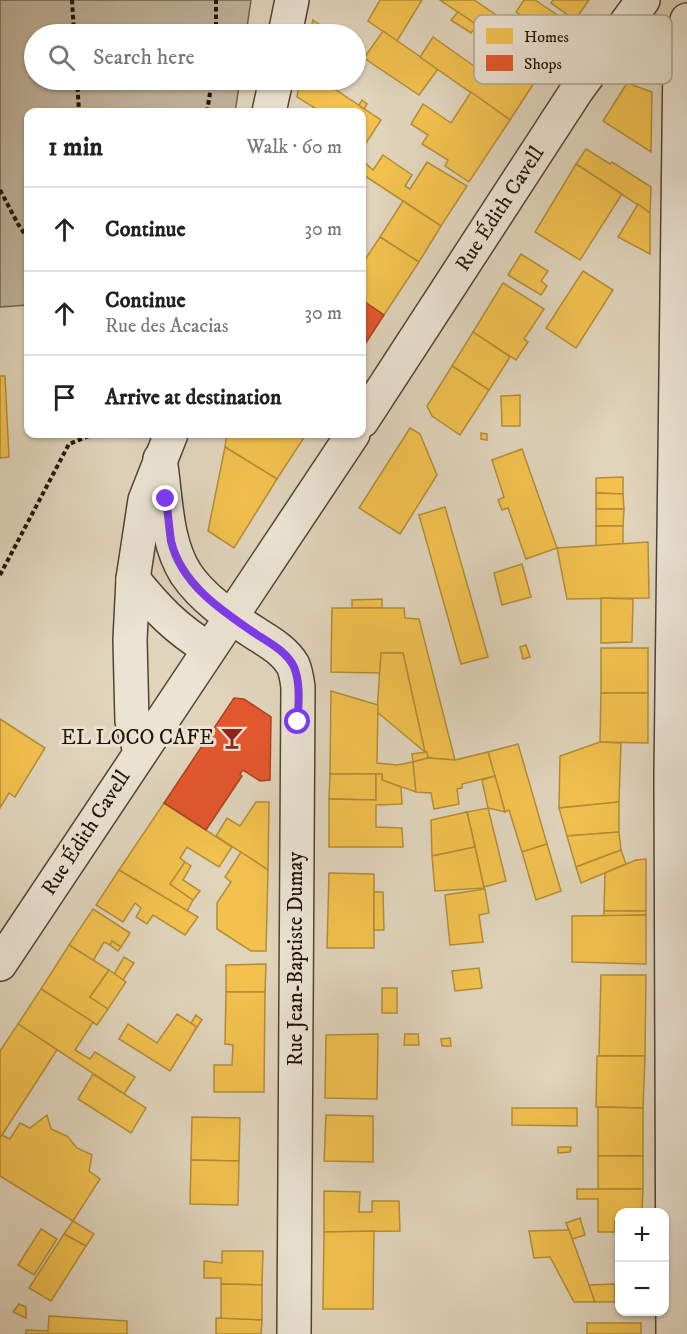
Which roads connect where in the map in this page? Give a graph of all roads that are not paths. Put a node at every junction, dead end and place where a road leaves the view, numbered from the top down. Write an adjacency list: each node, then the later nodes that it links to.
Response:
1 (292, 0): 7 (street)
2 (643, 0): 5 (street, Rue Édith Cavell)
3 (675, 0): 4 (street)
4 (687, 3)
5 (632, 15)
6 (687, 20): 19 (street)
7 (287, 24)
8 (581, 84): 11 (street, Rue Édith Cavell)
9 (274, 90): 10 (street)
10 (270, 108)
11 (366, 415)
12 (350, 438): 15 (street, Rue Édith Cavell)
13 (166, 446): 14 (street); 15 (street, Rue Jean-Baptiste Dumay)
14 (133, 579): 16 (street); 17 (street)
15 (230, 616): 16 (street, Rue Édith Cavell); 20 (street, Rue Jean-Baptiste Dumay)
16 (209, 649): 17 (street, Rue Édith Cavell)
17 (140, 752): 18 (street, Rue Édith Cavell)
18 (0, 964)
19 (680, 1083): 21 (street)
20 (294, 1334)
21 (673, 1334)

